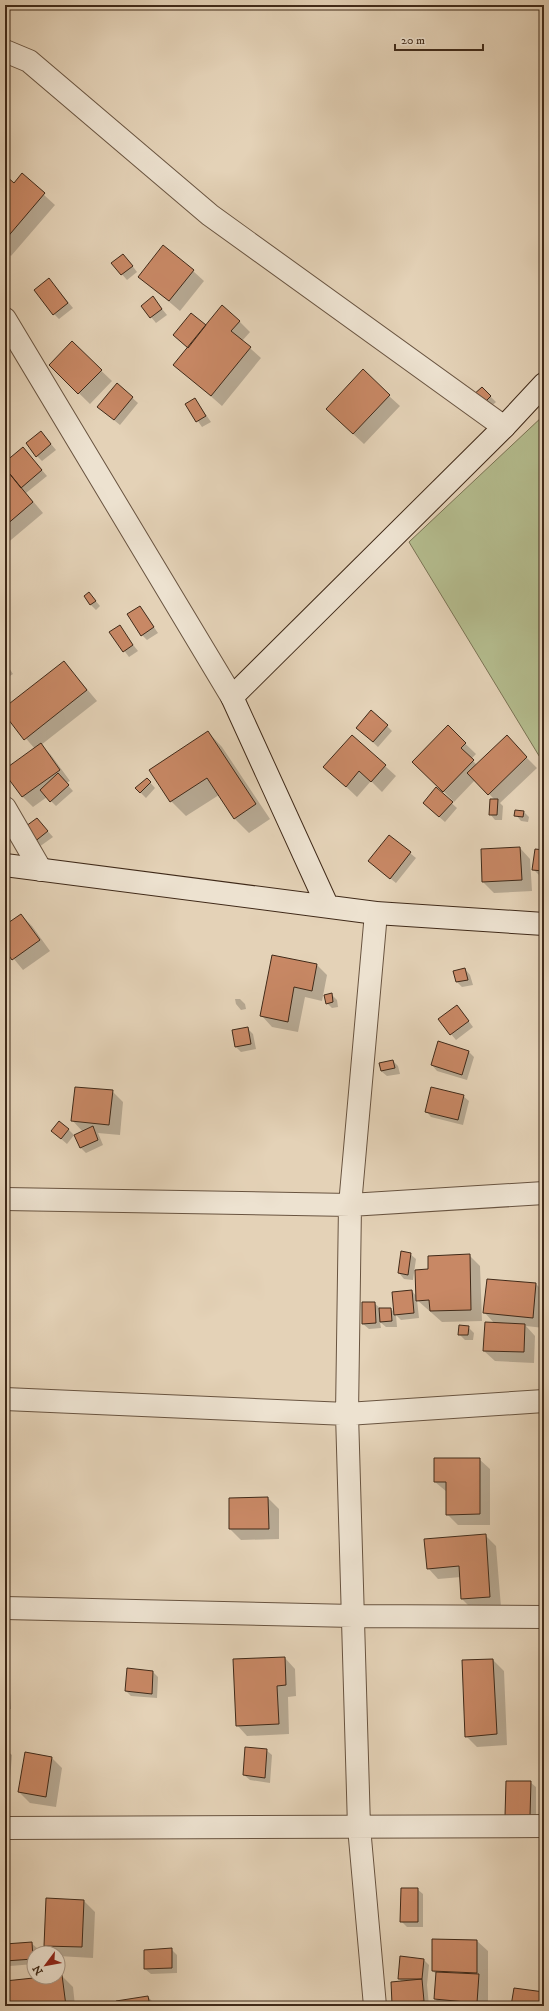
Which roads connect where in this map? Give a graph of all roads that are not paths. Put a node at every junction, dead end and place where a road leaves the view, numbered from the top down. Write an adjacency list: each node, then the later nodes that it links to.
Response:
1 (5, 51): 4 (street)
2 (5, 319): 5 (street)
3 (544, 384): 4 (street)
4 (504, 427): 5 (street)
5 (232, 697): 9 (street)
6 (5, 808): 8 (street)
7 (5, 865): 8 (street)
8 (41, 870): 9 (street)
9 (327, 905): 10 (street)
10 (376, 912): 11 (street); 14 (street)
11 (544, 924)
12 (544, 1193): 14 (street)
13 (5, 1199): 14 (street)
14 (350, 1205): 17 (street)
15 (5, 1399): 17 (street)
16 (544, 1401): 17 (street)
17 (347, 1414): 19 (street)
18 (5, 1608): 19 (street)
19 (353, 1616): 20 (street); 22 (street)
20 (544, 1617)
21 (544, 1826): 22 (street)
22 (359, 1827): 23 (street); 24 (street)
23 (5, 1828)
24 (374, 2006)

